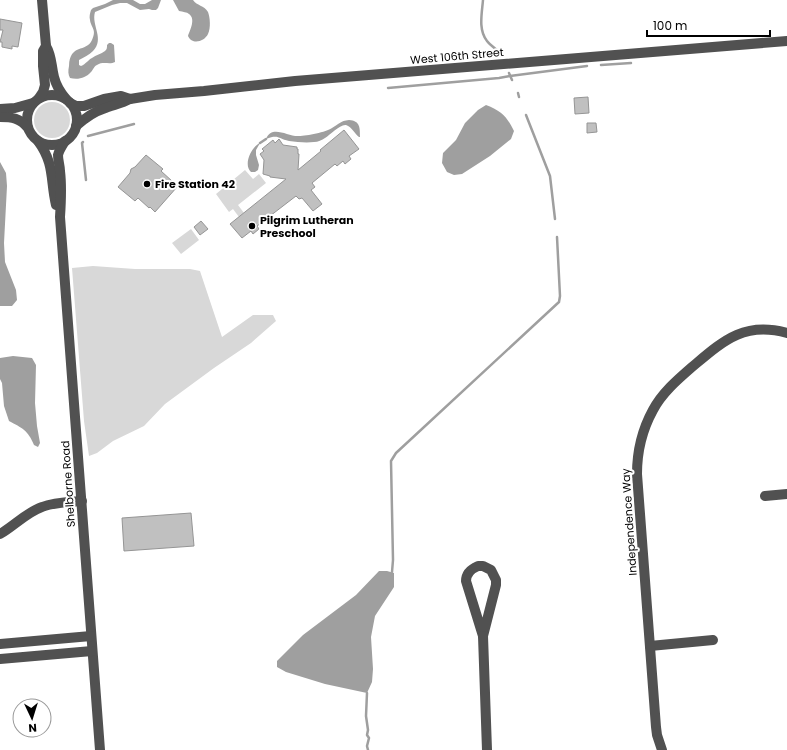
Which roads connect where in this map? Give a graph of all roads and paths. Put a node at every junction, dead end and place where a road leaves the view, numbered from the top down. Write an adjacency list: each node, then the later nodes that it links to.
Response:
1 (42, 0): 3 (street)
2 (787, 41): 4 (street, West 106th Street)
3 (46, 46): 5 (street); 6 (street)
4 (130, 99): 6 (street, West 106th Street); 9 (street, West 106th Street)
5 (36, 100): 6 (street); 7 (street); 10 (street)
6 (68, 101): 9 (street)
7 (0, 109)
8 (0, 117): 10 (street)
9 (76, 126): 12 (street)
10 (28, 128): 11 (street)
11 (37, 140): 12 (street); 13 (street, Shelborne Road)
12 (65, 141): 13 (street, Shelborne Road)
13 (60, 217): 17 (street, Shelborne Road)
14 (787, 333): 23 (street, Independence Way)
15 (787, 494): 16 (street)
16 (765, 496)
17 (82, 501): 18 (street); 19 (street, Shelborne Road)
18 (0, 534)
19 (91, 636): 22 (street); 24 (street, Shelborne Road)
20 (483, 636): 20 (street); 27 (street)
21 (713, 640): 23 (street)
22 (0, 644)
23 (650, 646): 28 (street, Independence Way)
24 (92, 651): 25 (street); 26 (street, Shelborne Road)
25 (0, 659)
26 (100, 750)
27 (486, 750)
28 (662, 750)

